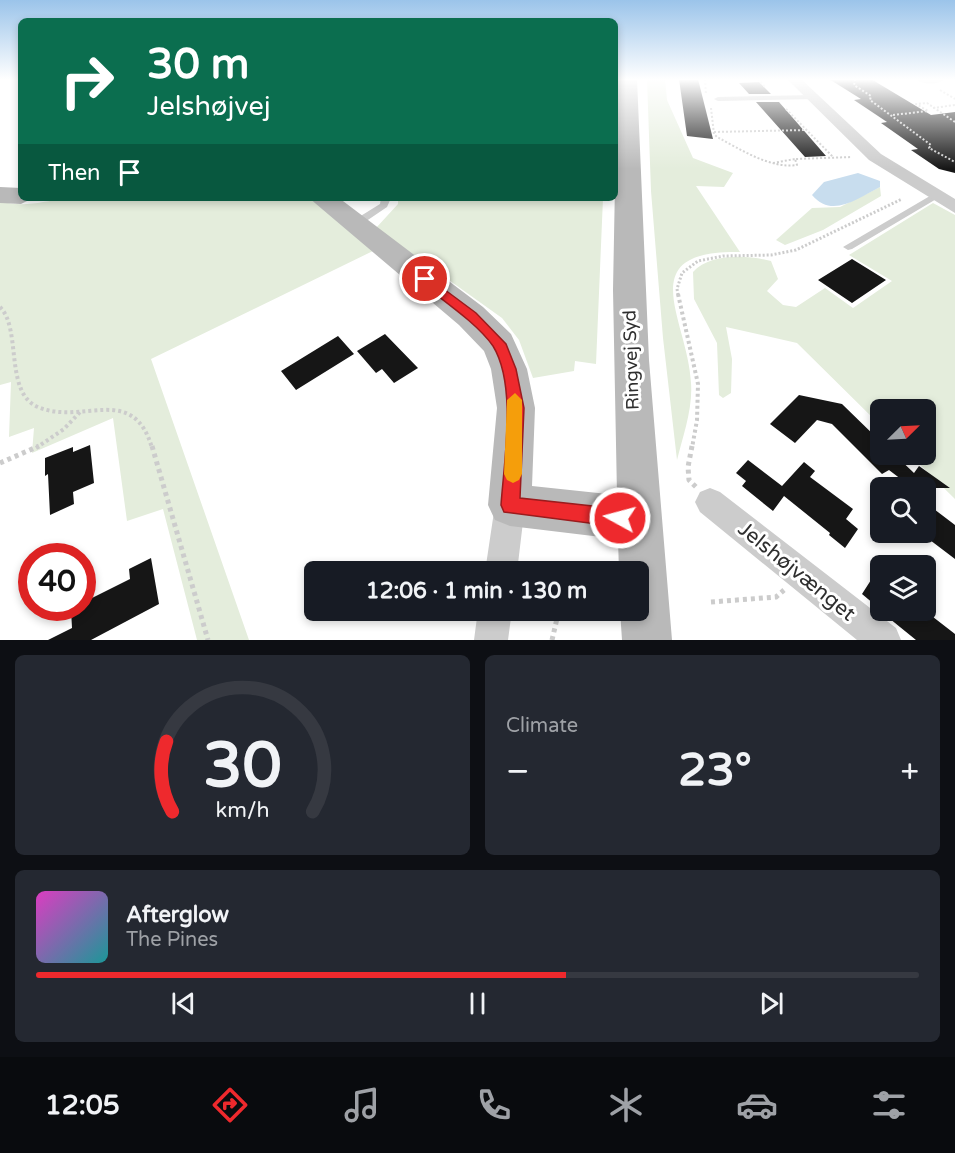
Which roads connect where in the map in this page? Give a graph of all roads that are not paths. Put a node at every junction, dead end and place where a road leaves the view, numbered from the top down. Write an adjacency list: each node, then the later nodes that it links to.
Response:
1 (627, 109): 13 (main road, Ringvej Syd)
2 (824, 109): 3 (street)
3 (930, 193): 8 (street); 10 (lane)
4 (0, 195): 5 (main road)
5 (18, 196)
6 (326, 201): 9 (main road)
7 (385, 201): 9 (lane)
8 (955, 207)
9 (355, 224): 12 (main road)
10 (848, 247)
11 (710, 502): 18 (street, Jelshøjvænget)
12 (510, 505): 13 (main road); 14 (street)
13 (639, 520): 17 (main road, Ringvej Syd)
14 (502, 561)
15 (494, 621): 16 (street)
16 (491, 640)
17 (647, 640)
18 (884, 640)

